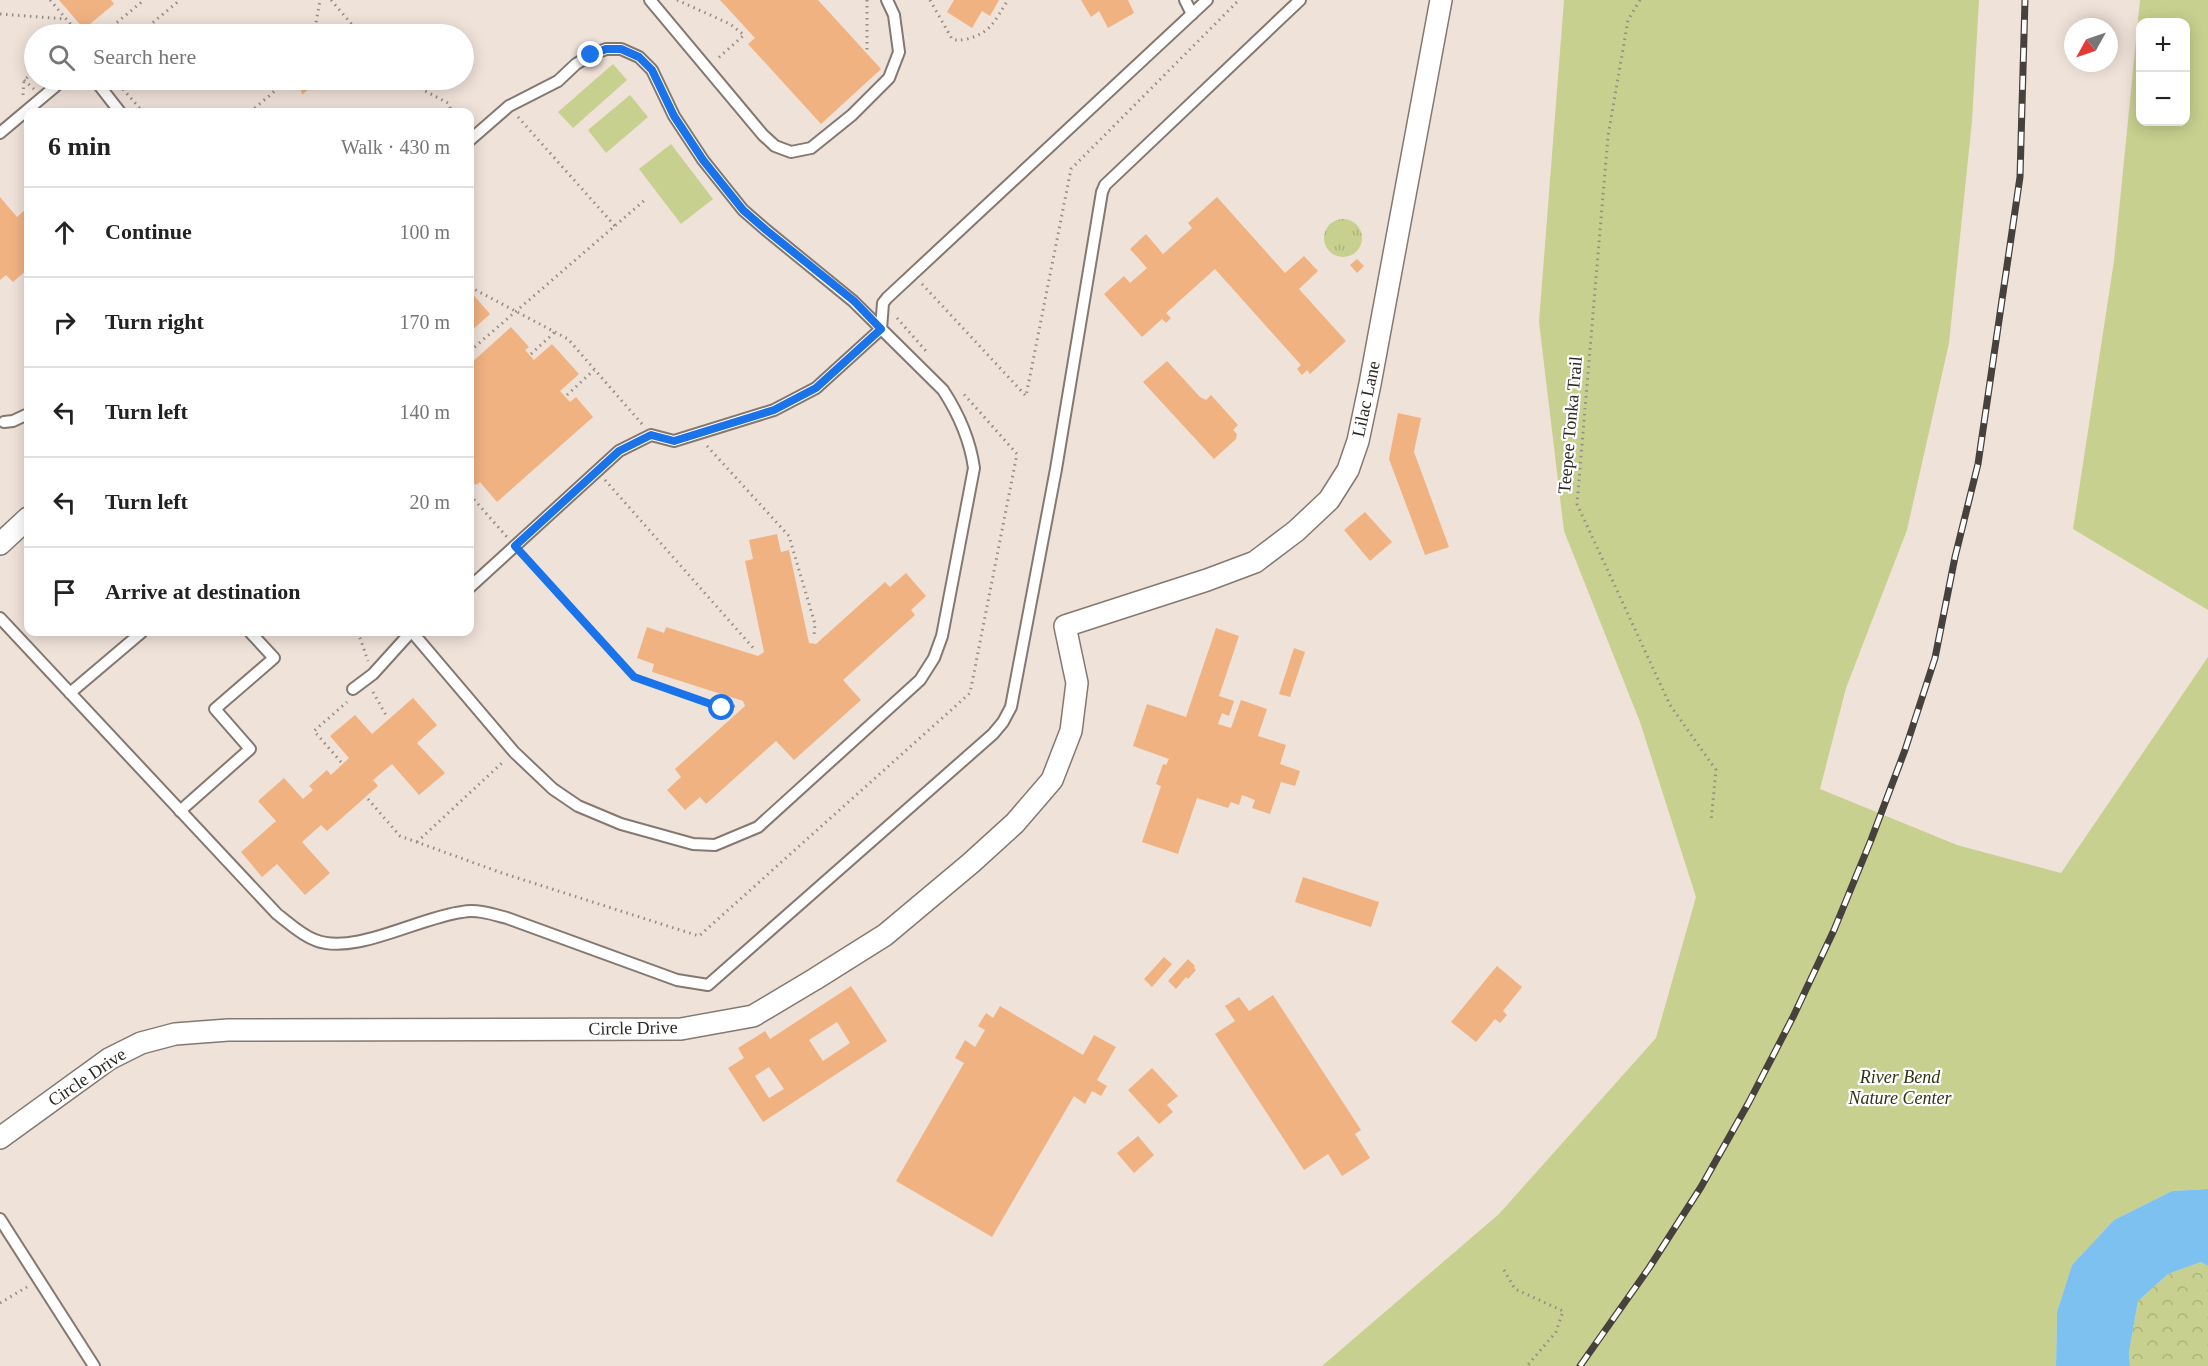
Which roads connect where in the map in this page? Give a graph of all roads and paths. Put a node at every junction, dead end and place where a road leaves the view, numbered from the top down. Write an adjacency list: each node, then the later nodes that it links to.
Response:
1 (50, 0): 20 (path)
2 (144, 0): 22 (path)
3 (180, 0): 23 (path)
4 (320, 0): 24 (path)
5 (331, 0): 25 (path)
6 (650, 0): 27 (lane)
7 (677, 0): 27 (path)
8 (867, 0): 26 (path)
9 (887, 0): 27 (lane)
10 (930, 0): 11 (path)
11 (1008, 0)
12 (1185, 0): 19 (lane)
13 (1207, 0): 19 (lane)
14 (1239, 0): 46 (path)
15 (1300, 0): 85 (lane)
16 (1441, 0): 69 (street, Lilac Lane)
17 (1640, 0): 86 (path, Teepee Tonka Trail)
18 (0, 14): 20 (path)
19 (1192, 14): 46 (lane)
20 (66, 19): 21 (path)
21 (70, 24)
22 (115, 24)
23 (151, 24)
24 (316, 24)
25 (351, 24)
26 (867, 50)
27 (707, 68)
28 (24, 80): 41 (path)
29 (51, 90): 35 (lane)
30 (103, 90): 36 (lane)
31 (124, 90): 37 (path)
32 (276, 90): 38 (path)
33 (423, 90): 39 (path)
34 (509, 106): 43 (lane); 45 (path); 50 (lane)
35 (29, 108)
36 (117, 108)
37 (140, 108)
38 (255, 108)
39 (450, 108)
40 (24, 112): 41 (lane)
41 (21, 115): 42 (lane)
42 (0, 133)
43 (474, 137)
44 (646, 199): 45 (path)
45 (615, 226): 49 (path)
46 (913, 274): 48 (lane)
47 (474, 289): 49 (path)
48 (883, 303): 50 (lane); 54 (path)
49 (516, 312): 51 (path); 52 (path)
50 (881, 329): 60 (lane); 82 (lane)
51 (555, 332): 53 (path); 55 (path)
52 (474, 348)
53 (531, 354)
54 (930, 356)
55 (595, 369): 57 (path); 61 (path)
56 (962, 392): 87 (path)
57 (567, 395)
58 (24, 416): 59 (lane)
59 (4, 422)
60 (696, 434): 61 (lane); 75 (path)
61 (651, 435): 62 (lane)
62 (597, 471): 66 (lane); 76 (path)
63 (474, 500): 66 (path)
64 (24, 522): 65 (street)
65 (0, 544)
66 (515, 546): 67 (lane); 80 (path)
67 (474, 583)
68 (0, 618): 78 (lane)
69 (1065, 626): 88 (street, Circle Drive)
70 (137, 636): 78 (lane)
71 (254, 636): 85 (lane)
72 (359, 636): 77 (path)
73 (407, 636): 77 (lane)
74 (414, 636): 82 (lane)
75 (814, 636)
76 (755, 650)
77 (373, 674): 79 (lane); 81 (path)
78 (70, 693): 85 (lane)
79 (353, 693): 83 (path)
80 (735, 706)
81 (387, 717)
82 (514, 752): 87 (path)
83 (341, 762)
84 (368, 799): 87 (path)
85 (180, 811)
86 (1711, 822)
87 (417, 842)
88 (0, 1138)
89 (0, 1219): 91 (lane)
90 (1504, 1270): 92 (path)
91 (94, 1366)
92 (1527, 1366)

